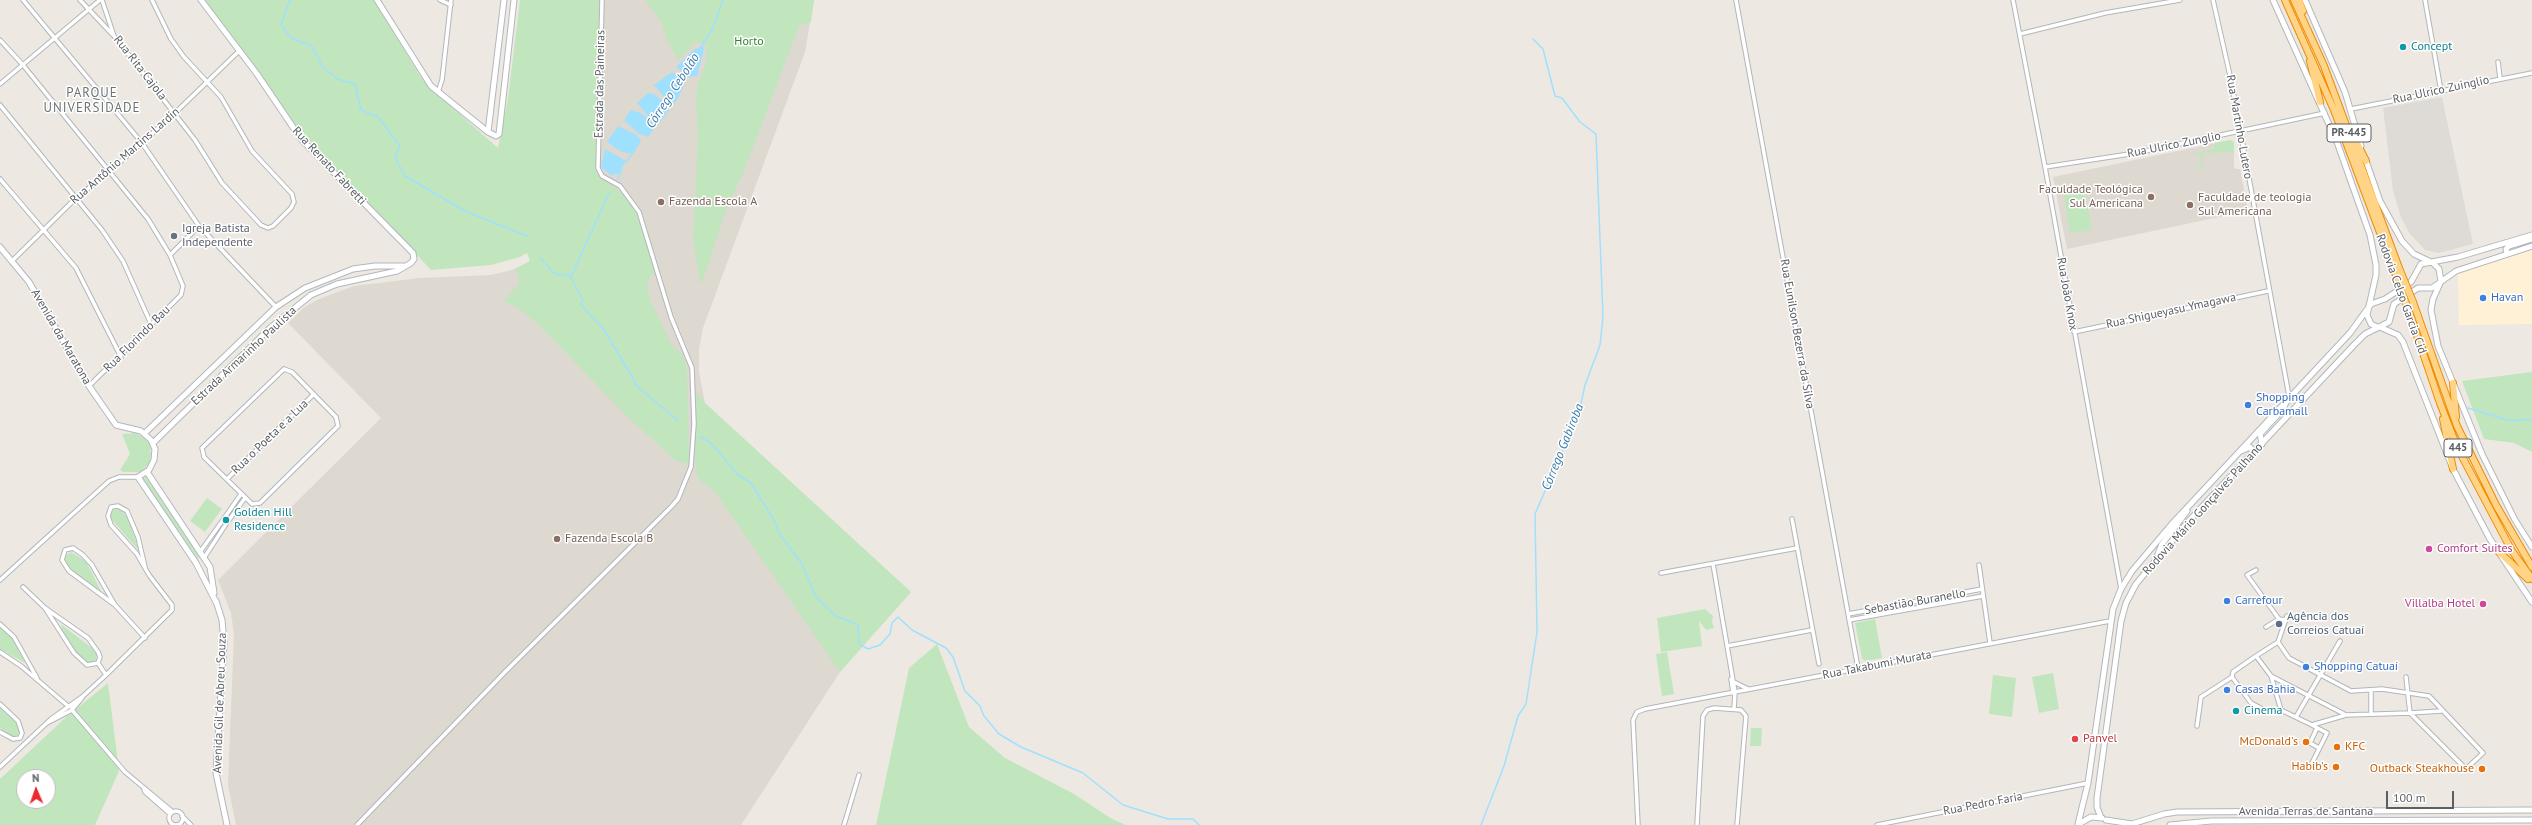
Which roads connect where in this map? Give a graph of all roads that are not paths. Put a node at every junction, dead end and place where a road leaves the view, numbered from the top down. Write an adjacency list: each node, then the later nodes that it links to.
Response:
1 (23, 0): 25 (street)
2 (80, 0): 22 (street)
3 (101, 0): 22 (street); 24 (street, Rua Rita Cajola)
4 (152, 0): 34 (street)
5 (201, 0): 29 (street, Rua Renato Fabretti)
6 (377, 0): 37 (street)
7 (440, 0): 21 (street)
8 (504, 0): 44 (street)
9 (514, 0): 44 (street)
10 (602, 0): 200 (street, Estrada das Paineiras)
11 (1736, 0): 128 (street, Rua Eunilson Bezerra da Silva)
12 (2013, 0): 23 (street, Rua João Knox)
13 (2180, 0): 23 (street)
14 (2213, 0): 45 (street, Rua Martinho Lutero)
15 (2273, 0): 38 (street)
16 (2286, 0): 28 (highway, Rodovia Celso Garcia Cid / PR-445)
17 (2294, 0): 26 (highway, Rodovia Celso Garcia Cid / PR-445)
18 (2299, 0): 26 (highway)
19 (2305, 0): 40 (street)
20 (2425, 0): 36 (street)
21 (451, 2): 37 (street)
22 (88, 9): 24 (street); 25 (street)
23 (2020, 34): 48 (street, Rua João Knox)
24 (114, 36): 42 (street, Rua Rita Cajola)
25 (56, 37): 31 (street); 46 (street)
26 (2312, 37): 41 (highway, Rodovia Celso Garcia Cid / PR-445)
27 (0, 40): 31 (street)
28 (2306, 44): 38 (highway); 63 (highway, Rodovia Celso Garcia Cid / PR-445)
29 (238, 52): 34 (street, Rua Antônio Martins Lardin); 62 (street, Rua Renato Fabretti)
30 (2498, 62): 33 (street)
31 (23, 65): 35 (street); 49 (street)
32 (2532, 73): 33 (street, Rua Ulrico Zuinglio)
33 (2500, 78): 36 (street, Rua Ulrico Zuinglio)
34 (207, 82): 42 (street, Rua Antônio Martins Lardin); 42 (street, Rua Rita Cajola)
35 (0, 84)
36 (2441, 91): 40 (street, Rua Ulrico Zuinglio)
37 (438, 92): 44 (street)
38 (2320, 102): 43 (street)
39 (0, 105): 51 (street)
40 (2351, 109): 47 (street)
41 (2341, 112): 47 (highway); 63 (highway, Rodovia Celso Garcia Cid / PR-445)
42 (175, 113): 46 (street, Rua Antônio Martins Lardin)
43 (2325, 113): 45 (street, Rua Ulrico Zunglio); 68 (street)
44 (488, 132)
45 (2240, 132): 48 (street, Rua Ulrico Zunglio); 65 (street, Rua Martinho Lutero)
46 (142, 142): 49 (street, Rua Antônio Martins Lardin); 52 (street)
47 (2366, 161): 61 (street)
48 (2045, 167): 71 (street, Rua João Knox)
49 (109, 172): 51 (street, Rua Antônio Martins Lardin); 59 (street)
50 (0, 179): 53 (street)
51 (75, 199): 53 (street, Rua Antônio Martins Lardin); 69 (street)
52 (199, 226): 59 (street); 67 (street)
53 (42, 230): 60 (street, Rua Antônio Martins Lardin); 72 (street)
54 (2532, 235): 61 (street)
55 (2532, 239): 58 (street)
56 (2532, 246): 58 (street, Rodovia Mário Gonçalves Palhano)
57 (0, 247): 60 (street, Avenida da Maratona)
58 (2507, 254): 64 (street, Rodovia Mário Gonçalves Palhano)
59 (170, 255): 69 (street, Rua Florindo Bau)
60 (12, 261): 74 (street, Avenida da Maratona)
61 (2428, 262): 64 (street); 68 (street)
62 (404, 266): 67 (street, Estrada Armarinho Paulista); 80 (street, Estrada Armarinho Paulista)
63 (2397, 269): 66 (highway, Rodovia Celso Garcia Cid, bridge)
64 (2441, 281): 70 (street, Rodovia Mário Gonçalves Palhano); 73 (street)
65 (2268, 291): 71 (street, Rua Shigueyasu Ymagawa); 76 (street, Rua Martinho Lutero)
66 (2410, 304): 77 (highway, Rodovia Celso Garcia Cid / 445); 78 (highway, Rodovia Celso Garcia Cid / 445)
67 (276, 307): 79 (street, Estrada Armarinho Paulista)
68 (2367, 308): 70 (street); 76 (street, Rodovia Mário Gonçalves Palhano)
69 (151, 324): 72 (street, Rua Florindo Bau)
70 (2380, 327): 81 (street, Rodovia Mário Gonçalves Palhano); 84 (street)
71 (2074, 332): 117 (street, Rua João Knox)
72 (120, 357): 74 (street, Rua Florindo Bau)
73 (2453, 383): 78 (highway); 96 (street)
74 (89, 386): 79 (street, Avenida da Maratona)
75 (314, 394): 87 (street, Rua o Poeta e a Lua); 87 (street); 91 (street)
76 (2289, 396): 81 (street); 82 (street, Rodovia Mário Gonçalves Palhano)
77 (2440, 403): 84 (highway); 113 (highway, Rodovia Celso Garcia Cid / 445)
78 (2457, 426): 102 (highway, Rodovia Celso Garcia Cid / 445)
79 (145, 433): 80 (street)
80 (153, 443): 85 (street)
81 (2262, 444): 83 (street, Rodovia Mário Gonçalves Palhano)
82 (2237, 454): 83 (street); 88 (street, Rodovia Mário Gonçalves Palhano)
83 (2250, 456): 89 (street, Rodovia Mário Gonçalves Palhano)
84 (2453, 469): 98 (street)
85 (147, 472): 86 (street); 100 (street, Avenida Gil de Abreu Souza)
86 (138, 477): 106 (street, Avenida Gil de Abreu Souza); 114 (street)
87 (227, 479): 90 (street)
88 (2209, 484): 89 (street); 92 (street, Rodovia Mário Gonçalves Palhano)
89 (2217, 491): 104 (street, Rodovia Mário Gonçalves Palhano)
90 (241, 494): 91 (street); 100 (street)
91 (245, 498): 94 (street)
92 (2190, 505): 104 (street); 117 (street, Rodovia Mário Gonçalves Palhano)
93 (1792, 519): 97 (street)
94 (229, 520)
95 (226, 525): 103 (street)
96 (2532, 547)
97 (1797, 548): 107 (street); 138 (street)
98 (2498, 551): 115 (highway); 123 (street)
99 (142, 552): 101 (street); 101 (street); 109 (street)
100 (200, 552): 103 (street, Avenida Gil de Abreu Souza)
101 (137, 554): 109 (street)
102 (2524, 554): 105 (highway); 110 (highway, Rodovia Celso Garcia Cid / 445)
103 (205, 557): 106 (street); 124 (street, Avenida Gil de Abreu Souza)
104 (2158, 557): 191 (street, Rodovia Mário Gonçalves Palhano)
105 (2532, 562)
106 (196, 563): 124 (street, Avenida Gil de Abreu Souza)
107 (1713, 564): 112 (street); 143 (street)
108 (1979, 565): 118 (street)
109 (146, 567): 139 (street)
110 (2532, 567)
111 (2256, 570): 130 (street)
112 (1662, 573)
113 (2532, 579)
114 (0, 580)
115 (2532, 583)
116 (23, 587): 126 (street)
117 (2121, 588): 134 (street, Rodovia Mário Gonçalves Palhano)
118 (1982, 589): 121 (street); 122 (street, Sebastião Buranello)
119 (105, 590): 120 (street); 120 (street); 125 (street)
120 (100, 593): 125 (street)
121 (1983, 596): 127 (street, Sebastião Buranello); 142 (street)
122 (1915, 602): 127 (street); 128 (street, Sebastião Buranello)
123 (2532, 602)
124 (217, 604): 199 (street, Avenida Gil de Abreu Souza)
125 (115, 605): 139 (street)
126 (45, 608): 131 (street); 136 (street)
127 (1916, 608): 132 (street, Sebastião Buranello)
128 (1848, 614): 132 (street, Rua Eunilson Bezerra da Silva)
129 (2287, 616): 133 (street)
130 (2278, 619): 133 (street); 137 (street)
131 (62, 620): 136 (street); 147 (street)
132 (1849, 620): 150 (street, Rua Eunilson Bezerra da Silva)
133 (2286, 620): 140 (street)
134 (2110, 621): 142 (street, Rua Takabumi Murata); 186 (street, Rodovia Mário Gonçalves Palhano)
135 (0, 624): 146 (street)
136 (57, 625): 147 (street)
137 (2266, 627)
138 (1812, 630): 143 (street); 148 (street)
139 (145, 638): 153 (street)
140 (2278, 642): 145 (street); 152 (street)
141 (2340, 642): 152 (street)
142 (1990, 643): 150 (street, Rua Takabumi Murata)
143 (1727, 646): 151 (street)
144 (0, 652): 149 (street)
145 (2256, 656): 154 (street); 155 (street)
146 (27, 662): 149 (street); 158 (street)
147 (98, 663): 153 (street)
148 (1818, 664)
149 (21, 666): 158 (street)
150 (1858, 668): 159 (street, Rua Takabumi Murata)
151 (1731, 670): 157 (street); 162 (street)
152 (2320, 674): 160 (street); 163 (street)
153 (106, 675): 164 (street)
154 (2271, 676): 163 (street); 169 (street)
155 (2232, 677): 169 (street); 176 (street)
156 (2406, 677): 161 (street)
157 (1733, 681): 159 (street); 162 (street)
158 (40, 682): 166 (street)
159 (1749, 689): 162 (street, Rua Takabumi Murata)
160 (2371, 690): 161 (street); 172 (street)
161 (2406, 692): 170 (street); 171 (street)
162 (1734, 693): 167 (street); 202 (street, Rua Takabumi Murata)
163 (2308, 696): 173 (street); 174 (street)
164 (82, 697): 166 (street); 168 (street)
165 (0, 704): 180 (street)
166 (68, 706): 168 (street); 175 (street)
167 (1734, 709): 203 (street); 204 (street)
168 (72, 710): 175 (street); 189 (street)
169 (2281, 710): 174 (street)
170 (2442, 711): 171 (street); 171 (street)
171 (2410, 713): 172 (street)
172 (2371, 714): 173 (street)
173 (2346, 715): 177 (street)
174 (2296, 718): 177 (street)
175 (47, 723): 181 (street)
176 (2197, 726)
177 (2312, 726): 178 (street)
178 (2317, 728): 182 (street); 182 (street)
179 (0, 732): 180 (street)
180 (20, 738): 181 (street)
181 (26, 743): 184 (street)
182 (2319, 748): 183 (street)
183 (2311, 765)
184 (0, 767)
185 (859, 775): 201 (street)
186 (2088, 783): 205 (street, Rua Pedro Faria); 206 (street, Rodovia Mário Gonçalves Palhano)
187 (2532, 810): 188 (street, Avenida Terras de Santana)
188 (2454, 812): 192 (street, Avenida Terras de Santana); 195 (street)
189 (171, 813): 190 (street); 196 (street)
190 (182, 816): 194 (street); 198 (street)
191 (2100, 818): 192 (street, Avenida Terras de Santana); 206 (street)
192 (2106, 820): 207 (street)
193 (2532, 820): 195 (street, Avenida Terras de Santana)
194 (181, 822): 196 (street); 197 (street)
195 (2454, 822): 208 (street, Avenida Terras de Santana)
196 (172, 824)
197 (185, 825)
198 (191, 825)
199 (227, 825)
200 (357, 825)
201 (844, 825)
202 (1638, 825)
203 (1698, 825)
204 (1737, 825)
205 (1877, 825)
206 (2078, 825)
207 (2111, 825)
208 (2170, 825)

